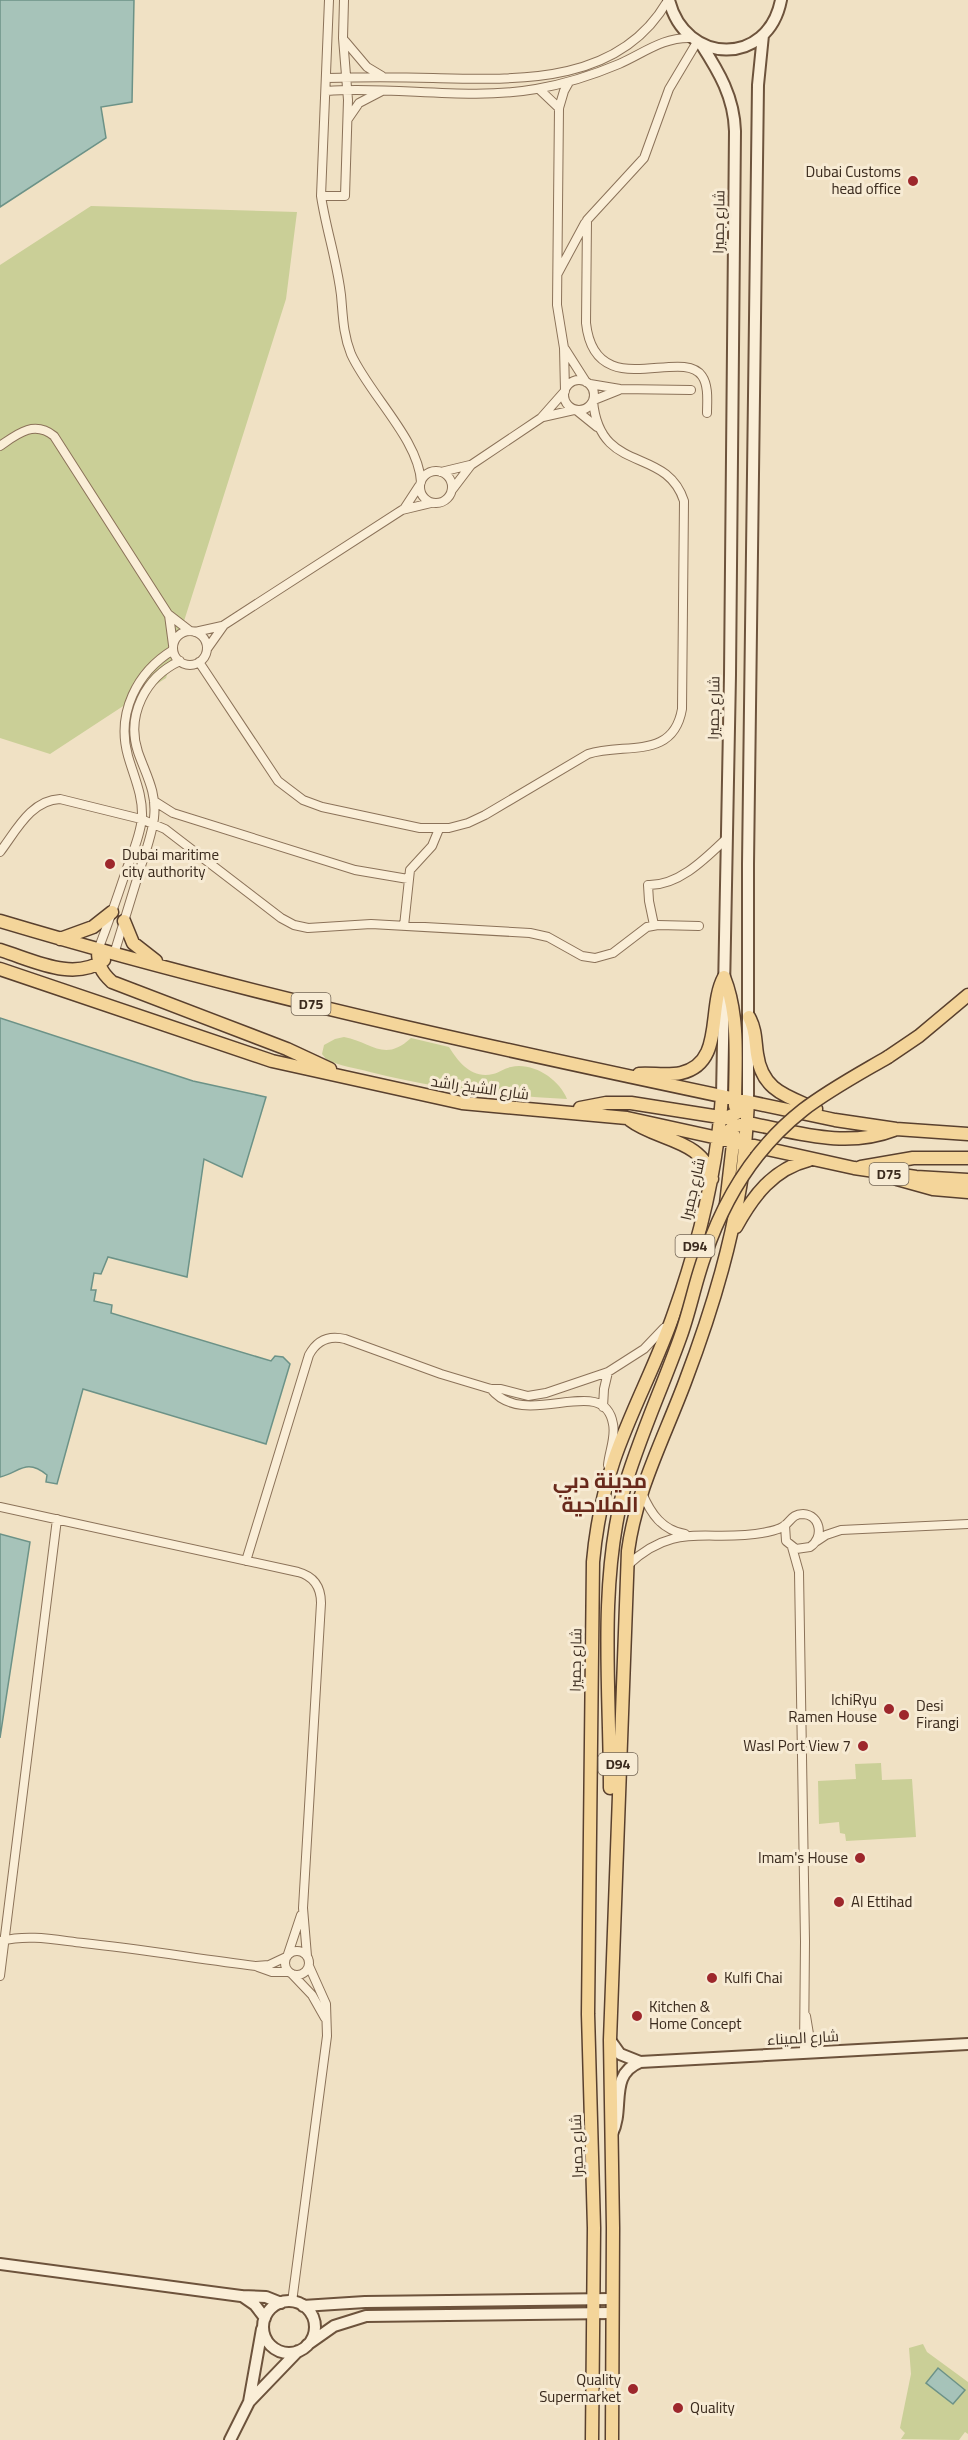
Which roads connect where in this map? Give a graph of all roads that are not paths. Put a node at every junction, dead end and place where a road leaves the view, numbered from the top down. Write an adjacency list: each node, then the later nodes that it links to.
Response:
1 (329, 0): 10 (street)
2 (344, 0): 6 (street)
3 (669, 0): 7 (street, شارع جميرا); 8 (street)
4 (782, 0): 5 (street)
5 (763, 35): 7 (street); 68 (street)
6 (343, 38): 8 (street); 9 (street)
7 (696, 41): 11 (street); 19 (street); 50 (street, شارع جميرا / D94)
8 (383, 76): 9 (street)
9 (346, 77): 10 (street); 13 (street)
10 (327, 78): 15 (street)
11 (569, 82): 12 (street); 16 (street)
12 (539, 89): 14 (street); 16 (street)
13 (348, 90): 14 (street); 15 (street); 17 (street)
14 (387, 90): 17 (street)
15 (327, 91): 18 (street)
16 (559, 108): 20 (street)
17 (348, 120): 18 (street)
18 (321, 196): 32 (street)
19 (587, 220): 20 (street); 28 (street)
20 (557, 274): 21 (street)
21 (564, 348): 22 (street); 25 (street)
22 (588, 383): 23 (street); 25 (street); 26 (street)
23 (620, 389): 24 (street); 26 (street)
24 (691, 390)
25 (565, 392): 27 (street); 29 (street)
26 (594, 401): 27 (street); 30 (street)
27 (575, 410): 29 (street); 30 (street)
28 (707, 413)
29 (541, 418): 33 (street)
30 (598, 428): 49 (street)
31 (0, 446): 39 (street)
32 (417, 459): 34 (street); 35 (street)
33 (471, 465): 34 (street); 36 (street)
34 (439, 471): 35 (street); 36 (street)
35 (420, 484): 37 (street); 38 (street)
36 (453, 490): 37 (street)
37 (430, 503): 38 (street)
38 (402, 510): 40 (street)
39 (168, 614): 41 (street); 42 (street)
40 (224, 625): 41 (street); 43 (street)
41 (193, 632): 42 (street); 43 (street)
42 (173, 647): 44 (street); 47 (street)
43 (207, 649): 45 (street)
44 (180, 662): 45 (street); 46 (street)
45 (199, 662): 49 (street)
46 (154, 801): 48 (street); 52 (street)
47 (141, 819): 48 (street); 51 (street); 53 (street)
48 (153, 823): 55 (street); 57 (street)
49 (440, 829): 52 (street)
50 (727, 838): 56 (street); 66 (street, شارع جميرا / D94)
51 (0, 852)
52 (408, 879): 57 (street)
53 (112, 912): 59 (main road); 61 (street)
54 (0, 921): 59 (main road, D75)
55 (124, 921): 62 (street); 64 (main road)
56 (654, 925): 57 (street); 58 (street)
57 (404, 926)
58 (699, 926)
59 (60, 939): 61 (main road, D75)
60 (0, 950): 63 (main road)
61 (99, 950): 62 (main road, D75); 63 (main road)
62 (114, 954): 63 (main road); 64 (main road, D75)
63 (98, 964): 70 (main road)
64 (168, 968): 69 (main road, D75)
65 (0, 969): 70 (main road, شارع الشيخ راشد / D75)
66 (723, 976): 69 (main road); 71 (street, شارع جميرا / D94); 72 (main road)
67 (968, 995): 112 (main road, bridge)
68 (749, 1017): 73 (street); 76 (main road)
69 (626, 1076): 71 (main road, D75)
70 (349, 1078): 74 (main road, شارع الشيخ راشد / D75)
71 (722, 1096): 72 (main road, D75); 77 (main road, شارع جميرا / D94)
72 (735, 1099): 73 (main road, D75); 77 (main road)
73 (748, 1102): 76 (main road, D75); 77 (main road)
74 (570, 1112): 75 (main road, شارع الشيخ راشد / D75); 77 (main road)
75 (627, 1118): 82 (main road, شارع الشيخ راشد / D75); 88 (main road)
76 (835, 1120): 79 (main road, D75)
77 (734, 1121): 79 (main road); 82 (main road, شارع جميرا / D94); 83 (main road)
78 (968, 1123): 80 (main road)
79 (896, 1129): 80 (main road, D75)
80 (951, 1133): 81 (main road, D75)
81 (968, 1134)
82 (720, 1139): 83 (main road, شارع الشيخ راشد / D75); 88 (main road, شارع جميرا / D94)
83 (740, 1143): 85 (main road, شارع الشيخ راشد / D75); 91 (main road)
84 (968, 1158): 86 (main road)
85 (810, 1160): 86 (main road, شارع الشيخ راشد / D75); 91 (main road)
86 (854, 1168): 87 (main road, شارع الشيخ راشد / D75)
87 (885, 1173): 89 (main road, شارع الشيخ راشد / D75); 90 (main road)
88 (711, 1179): 92 (main road, شارع جميرا / D94)
89 (968, 1180)
90 (968, 1192)
91 (726, 1247): 97 (main road, D94)
92 (674, 1313): 93 (street); 96 (main road, شارع جميرا / D94)
93 (608, 1372): 94 (street); 95 (street)
94 (491, 1389): 95 (street); 109 (street)
95 (603, 1407): 96 (street)
96 (608, 1485): 129 (main road, شارع جميرا / D94)
97 (642, 1490): 105 (street); 110 (main road, D94)
98 (0, 1507): 99 (street)
99 (57, 1520): 109 (street); 114 (street)
100 (817, 1522): 102 (street); 103 (street); 106 (street)
101 (968, 1524): 103 (street)
102 (785, 1525): 104 (street); 107 (street)
103 (841, 1530): 106 (street)
104 (758, 1533): 105 (street); 107 (street)
105 (692, 1535): 110 (street)
106 (817, 1541): 108 (street)
107 (789, 1544): 108 (street); 111 (street)
108 (806, 1549): 111 (street)
109 (246, 1561): 113 (street)
110 (627, 1566): 112 (main road, D94)
111 (799, 1572): 124 (street)
112 (616, 1831): 122 (main road, D94)
113 (303, 1908): 115 (street); 116 (street)
114 (2, 1941): 117 (street); 120 (street)
115 (287, 1956): 116 (street); 117 (street); 119 (street)
116 (307, 1956): 118 (street)
117 (256, 1966): 119 (street)
118 (309, 1966): 119 (street); 121 (street)
119 (291, 1973): 121 (street)
120 (0, 1976)
121 (326, 2020): 131 (street)
122 (610, 2040): 125 (street); 126 (main road, D94)
123 (968, 2044): 124 (street, شارع الميناء)
124 (808, 2053): 125 (street, شارع الميناء)
125 (640, 2062): 126 (street)
126 (611, 2136): 130 (main road, D94)
127 (0, 2264): 128 (street)
128 (241, 2296): 131 (street); 134 (street)
129 (594, 2299): 130 (street); 131 (street); 132 (main road, شارع جميرا / D94)
130 (612, 2299): 133 (main road, D94)
131 (292, 2303): 134 (street); 135 (street)
132 (593, 2313): 133 (street); 135 (street); 138 (main road, شارع جميرا / D94)
133 (612, 2313): 139 (main road, D94)
134 (264, 2322): 135 (street); 136 (street)
135 (303, 2348): 136 (street)
136 (249, 2402): 137 (street)
137 (230, 2440)
138 (592, 2440)
139 (612, 2440)

